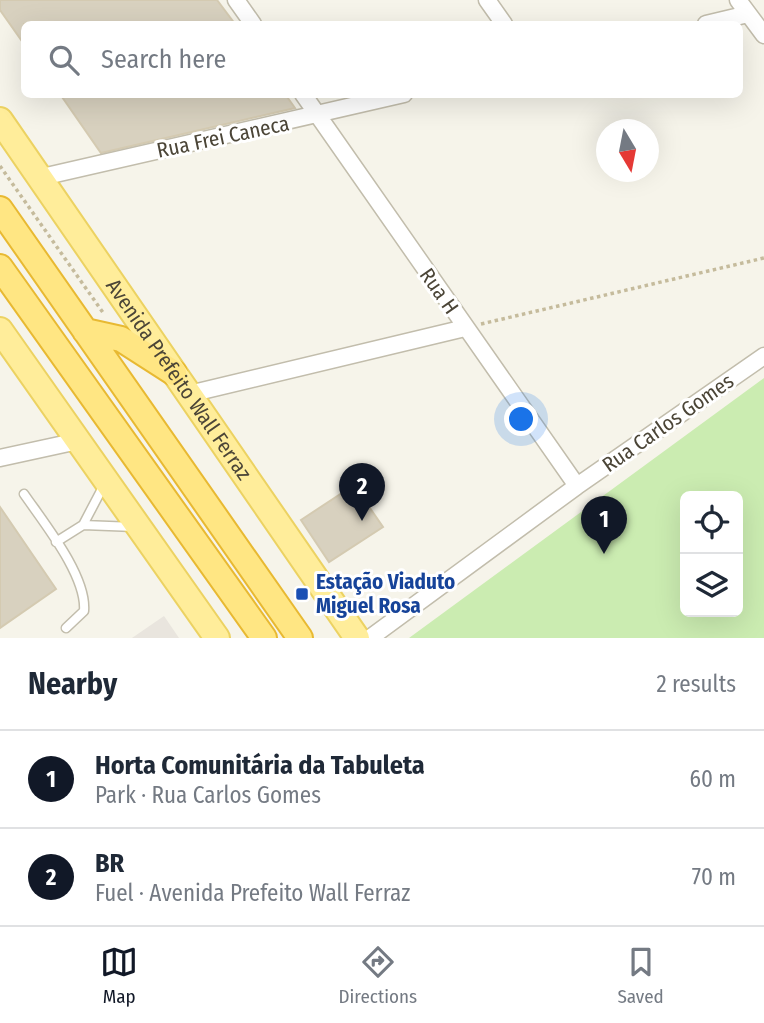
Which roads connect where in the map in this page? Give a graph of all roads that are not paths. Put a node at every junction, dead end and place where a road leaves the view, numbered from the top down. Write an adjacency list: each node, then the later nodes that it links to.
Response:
1 (236, 0): 5 (street)
2 (487, 0): 6 (street)
3 (738, 0): 4 (street)
4 (748, 14): 7 (street); 8 (street)
5 (251, 21)
6 (502, 21)
7 (719, 21)
8 (764, 35)
9 (306, 98): 11 (street, Rua H)
10 (388, 98): 11 (street, Rua Frei Caneca)
11 (318, 116): 13 (street, Rua Frei Caneca); 16 (street, Rua H)
12 (0, 120): 13 (main road, Avenida Prefeito Wall Ferraz)
13 (41, 177): 20 (main road, Avenida Prefeito Wall Ferraz)
14 (0, 209): 18 (highway)
15 (0, 267): 32 (highway)
16 (465, 328): 21 (street); 25 (street, Rua H)
17 (0, 330): 22 (main road)
18 (85, 331): 20 (highway); 33 (highway)
19 (764, 356): 25 (street, Rua Carlos Gomes)
20 (174, 373): 21 (main road, Avenida Prefeito Wall Ferraz)
21 (189, 394): 34 (main road, Avenida Prefeito Wall Ferraz)
22 (78, 441): 23 (street); 24 (main road)
23 (0, 458)
24 (106, 483): 27 (lane); 28 (main road)
25 (577, 486): 35 (street, Rua Carlos Gomes)
26 (24, 494): 29 (lane)
27 (83, 525): 28 (lane); 29 (lane)
28 (138, 527): 31 (main road)
29 (56, 541): 30 (lane)
30 (66, 628)
31 (217, 638)
32 (264, 638)
33 (300, 638)
34 (357, 638)
35 (370, 638)

